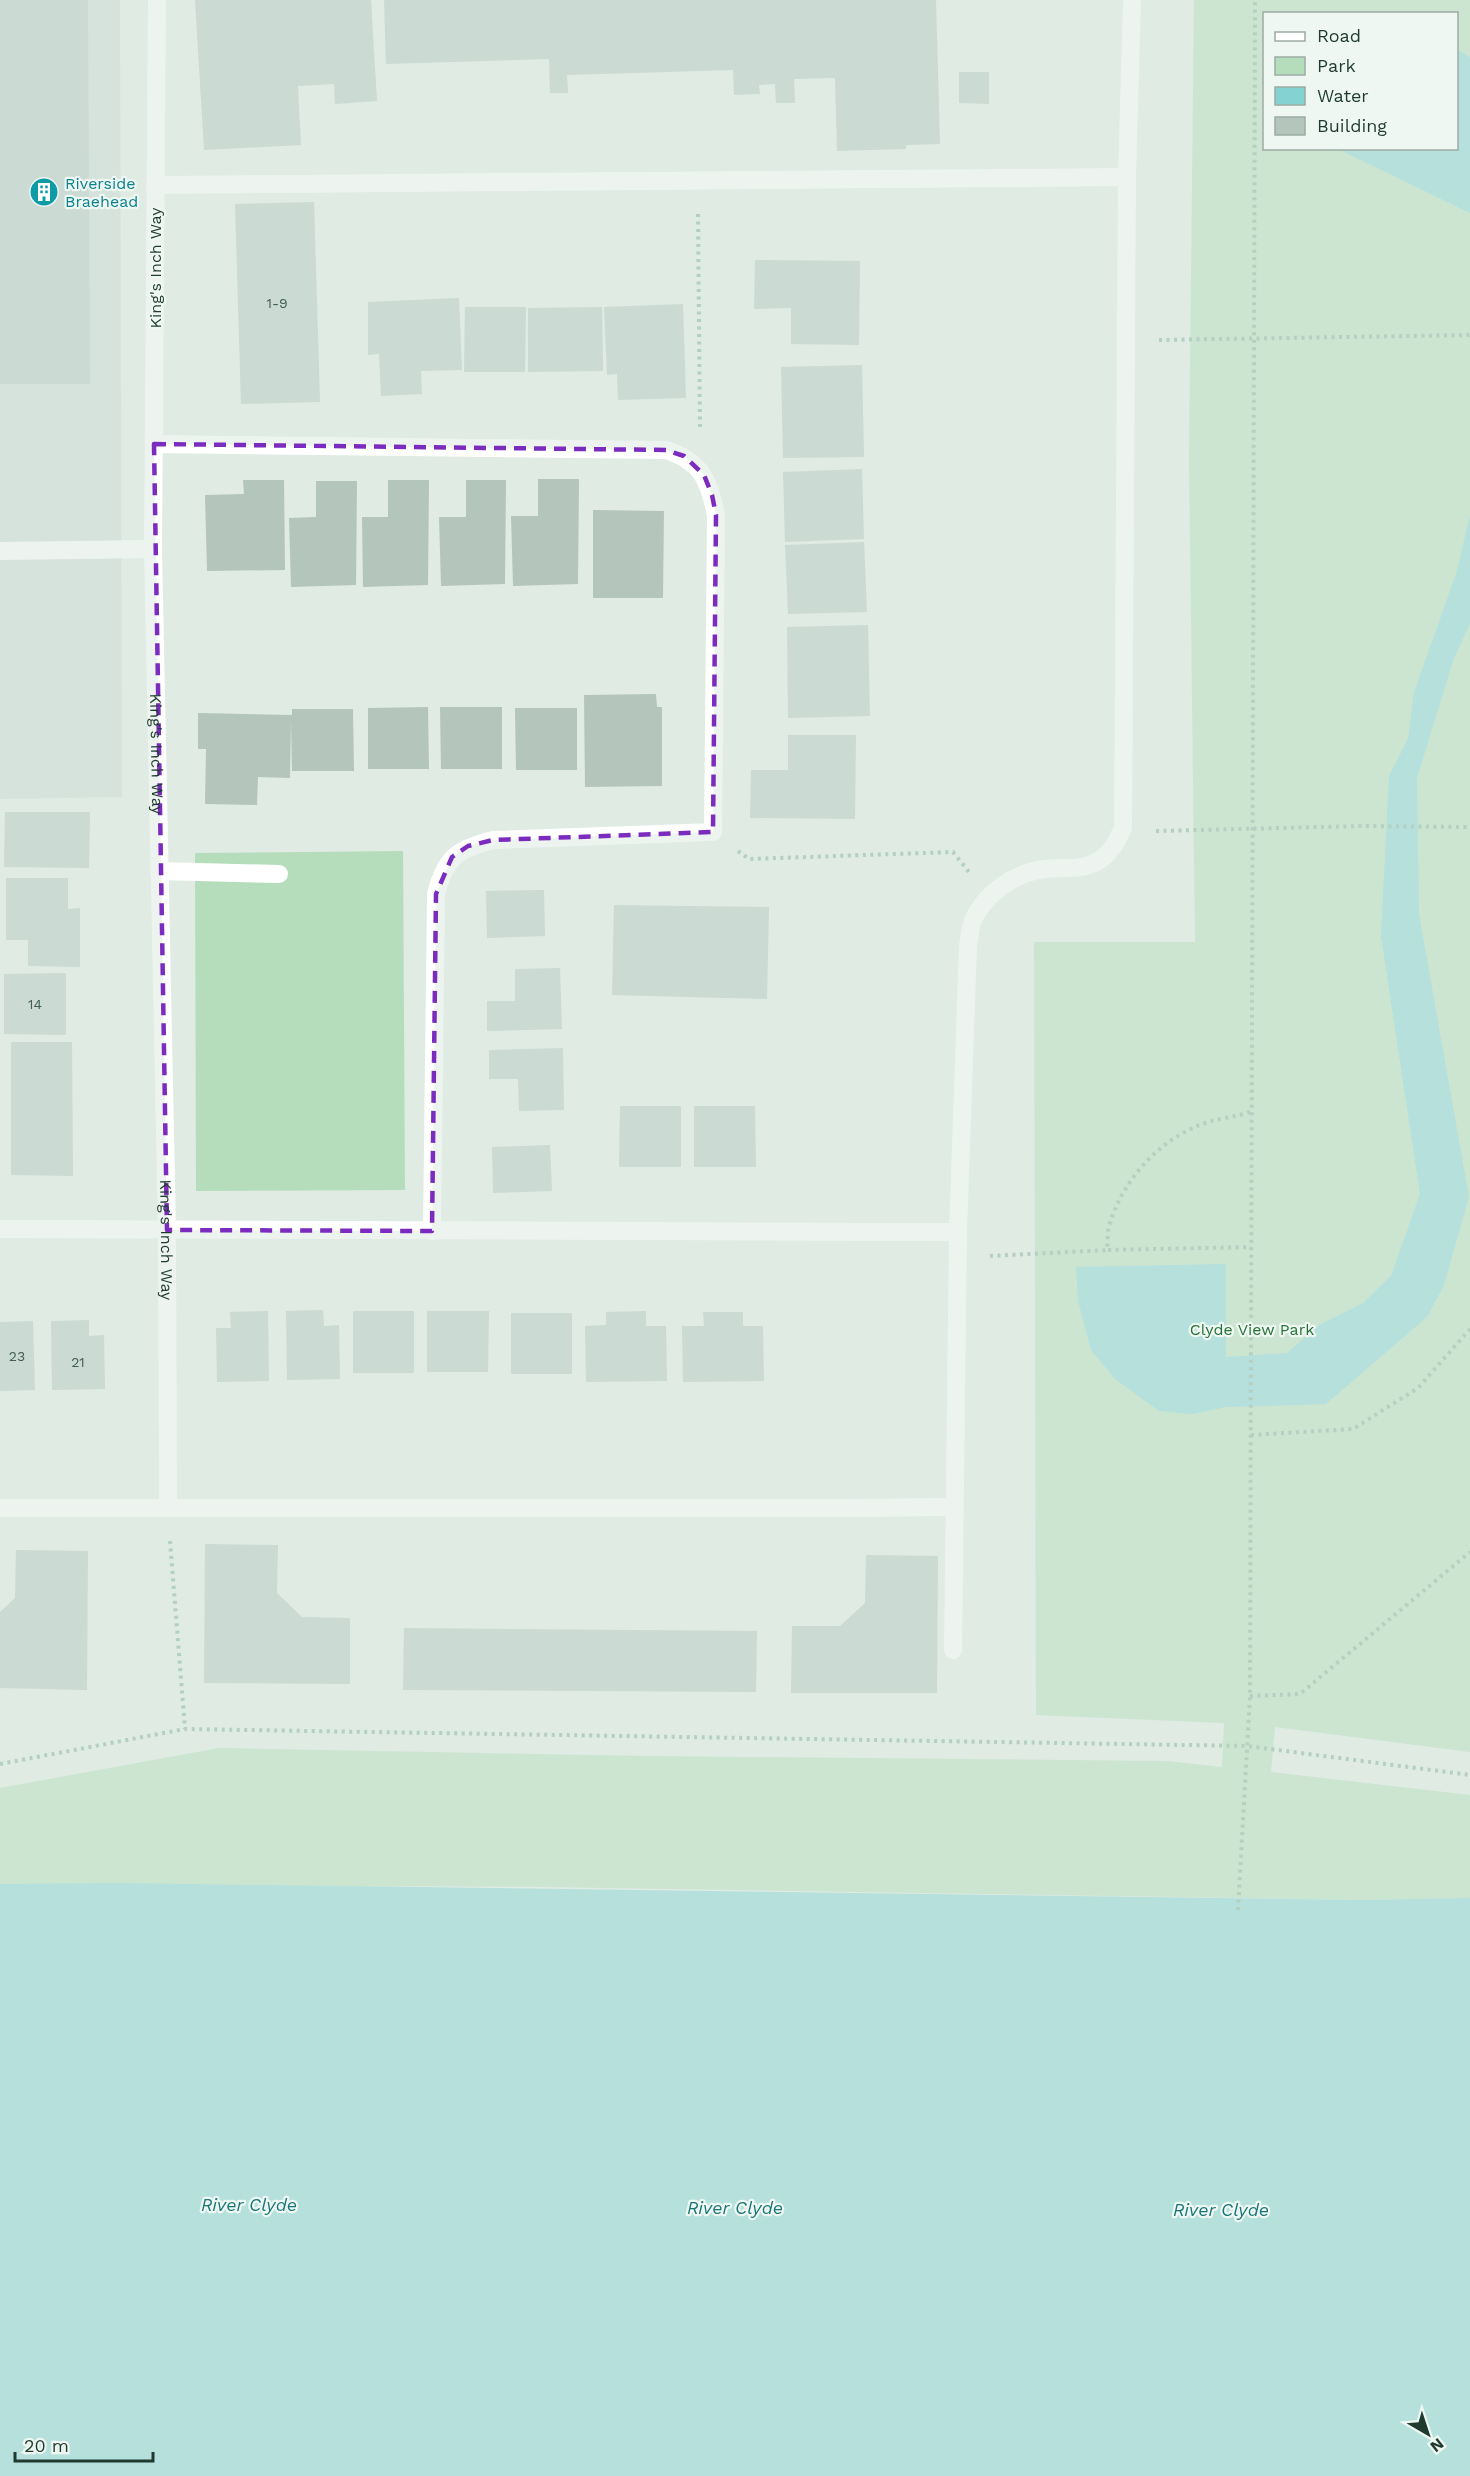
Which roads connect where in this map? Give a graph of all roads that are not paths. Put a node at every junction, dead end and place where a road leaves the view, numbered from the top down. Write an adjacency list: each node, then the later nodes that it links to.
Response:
1 (158, 0): 4 (street, King's Inch Way)
2 (1132, 0): 3 (street)
3 (1127, 177): 4 (street); 13 (street)
4 (155, 185): 5 (street, King's Inch Way)
5 (154, 444): 6 (street, King's Inch Way); 12 (street)
6 (153, 549): 7 (street); 8 (street, King's Inch Way)
7 (0, 551)
8 (159, 871): 9 (street); 11 (street, King's Inch Way)
9 (279, 874)
10 (0, 1229): 11 (street)
11 (167, 1230): 12 (street); 14 (street, King's Inch Way)
12 (432, 1231): 13 (street)
13 (958, 1232): 15 (street)
14 (168, 1507): 15 (street); 16 (street)
15 (955, 1507): 17 (street)
16 (0, 1508)
17 (953, 1650)

